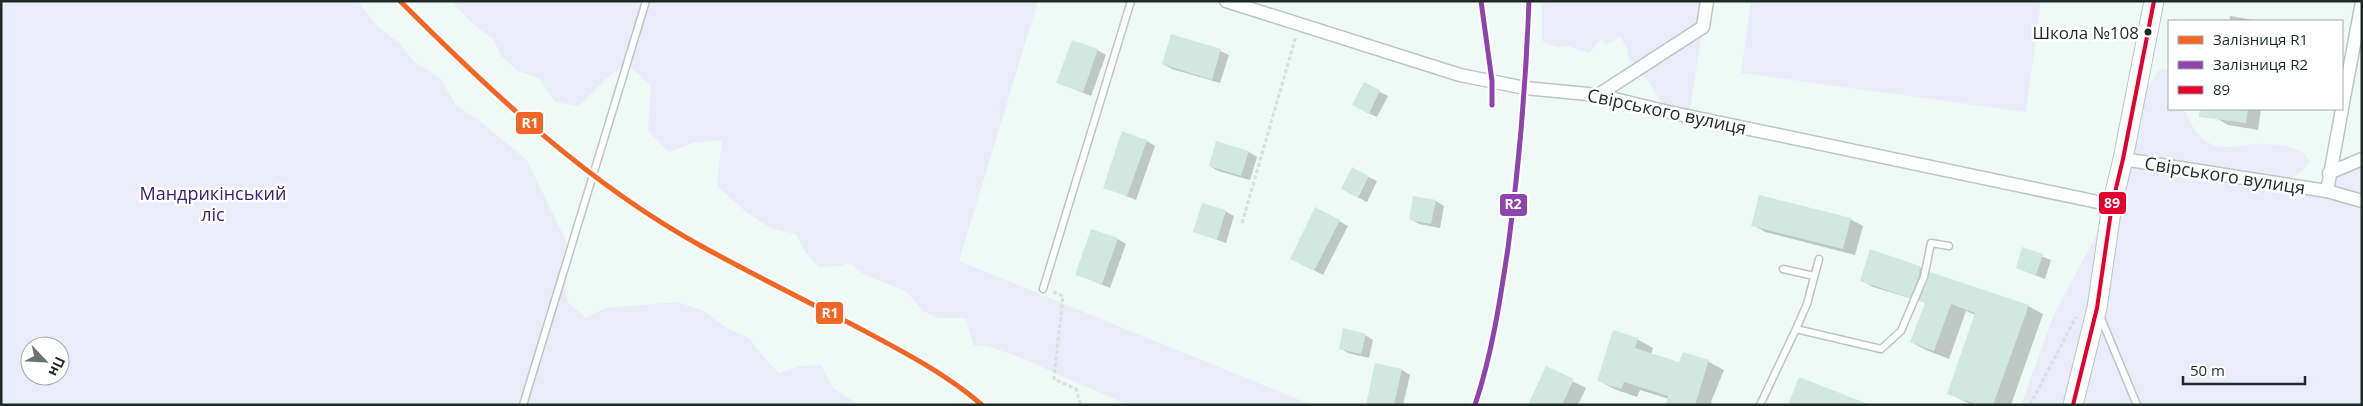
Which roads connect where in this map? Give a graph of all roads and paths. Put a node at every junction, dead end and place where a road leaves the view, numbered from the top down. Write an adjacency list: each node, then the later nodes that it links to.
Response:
1 (646, 1): 25 (lane)
2 (1131, 1): 22 (lane)
3 (1226, 1): 7 (street, Свірського вулиця)
4 (1707, 1): 8 (street)
5 (2154, 1): 11 (main road)
6 (2362, 2): 9 (street)
7 (1299, 24): 8 (street, Свірського вулиця); 17 (path)
8 (1598, 95): 16 (street, Свірського вулиця)
9 (2343, 104)
10 (2342, 110): 13 (street)
11 (2123, 159): 14 (street, Свірського вулиця); 16 (main road)
12 (2362, 159): 13 (street)
13 (2329, 173): 14 (street)
14 (2327, 191): 15 (street, Свірського вулиця)
15 (2362, 201)
16 (2112, 205): 23 (main road)
17 (1242, 224)
18 (1949, 246): 24 (lane)
19 (1819, 259): 21 (lane)
20 (1783, 269): 21 (lane)
21 (1814, 276): 24 (lane)
22 (1043, 289): 26 (path)
23 (2097, 308): 28 (path); 29 (main road); 30 (lane)
24 (1796, 329): 27 (lane)
25 (523, 405)
26 (1080, 405)
27 (1760, 405)
28 (2030, 405)
29 (2073, 405)
30 (2137, 405)

